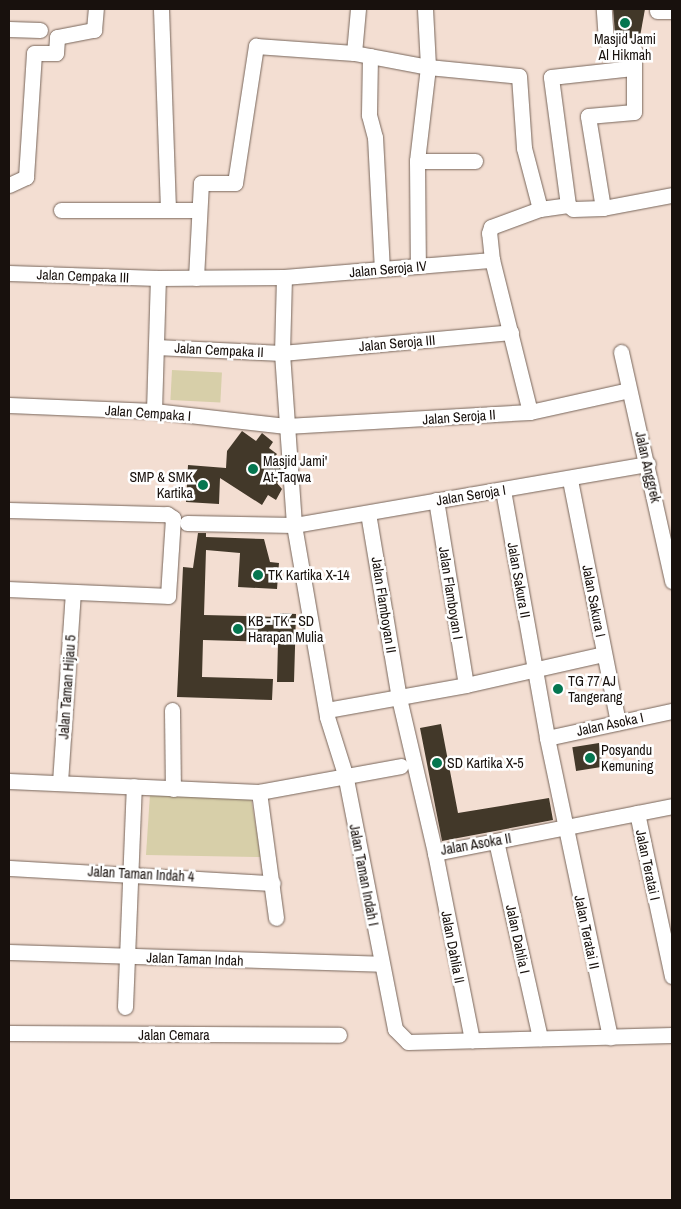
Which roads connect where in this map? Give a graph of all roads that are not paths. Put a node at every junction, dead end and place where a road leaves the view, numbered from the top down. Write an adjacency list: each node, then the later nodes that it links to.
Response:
1 (96, 9): 14 (street)
2 (161, 9): 17 (street)
3 (358, 9): 8 (street)
4 (426, 9): 10 (street)
5 (604, 9): 11 (street)
6 (9, 29): 7 (street)
7 (40, 30)
8 (354, 53): 9 (street); 21 (street)
9 (370, 56): 10 (street); 24 (street)
10 (428, 67): 12 (street); 19 (street)
11 (633, 68): 16 (street); 18 (street)
12 (417, 161): 13 (street); 23 (street)
13 (474, 161)
14 (9, 185)
15 (672, 195): 18 (street)
16 (568, 205): 18 (street); 19 (street)
17 (168, 208): 20 (street); 21 (street)
18 (603, 208)
19 (540, 209): 22 (street)
20 (61, 210)
21 (198, 210): 28 (street)
22 (492, 260): 23 (street, Jalan Seroja IV); 29 (street)
23 (418, 266): 24 (street, Jalan Seroja IV)
24 (382, 270): 26 (street, Jalan Seroja IV)
25 (9, 273): 27 (street, Jalan Cempaka III)
26 (284, 277): 28 (street, Jalan Cempaka III); 32 (street, Jalan Cempaka II)
27 (158, 278): 28 (street, Jalan Cempaka III); 30 (street)
28 (196, 278)
29 (511, 332): 32 (street, Jalan Seroja III); 36 (street)
30 (156, 347): 32 (street, Jalan Cempaka II); 35 (street)
31 (621, 352): 33 (street, Jalan Anggrek)
32 (282, 353): 37 (street, Jalan Cempaka II)
33 (630, 390): 36 (street, Jalan Seroja II); 38 (street, Jalan Anggrek)
34 (9, 406): 35 (street, Jalan Cempaka I)
35 (154, 411): 37 (street, Jalan Cempaka I)
36 (530, 412): 37 (street, Jalan Seroja II)
37 (286, 426): 45 (street, Jalan Cempaka II)
38 (648, 464): 39 (street, Jalan Seroja I); 46 (street, Jalan Anggrek)
39 (570, 480): 40 (street, Jalan Seroja I); 49 (street, Jalan Sakura I)
40 (503, 490): 41 (street, Jalan Seroja I); 50 (street, Jalan Sakura II)
41 (436, 500): 43 (street, Jalan Seroja I); 51 (street, Jalan Flamboyan I)
42 (9, 510): 48 (street)
43 (368, 513): 45 (street, Jalan Seroja I); 52 (street, Jalan Flamboyan II)
44 (187, 523): 45 (street, Jalan Seroja I)
45 (294, 525): 54 (street, Jalan Taman Indah I)
46 (672, 581)
47 (9, 589): 48 (street)
48 (73, 593): 61 (street, Jalan Taman Hijau 5)
49 (604, 654): 50 (street); 56 (street, Jalan Sakura I)
50 (534, 670): 51 (street); 57 (street)
51 (466, 685): 52 (street)
52 (399, 698): 54 (street); 69 (street, Jalan Asoka II)
53 (172, 710): 63 (street)
54 (327, 710): 59 (street, Jalan Taman Indah I)
55 (672, 711): 56 (street, Jalan Asoka I)
56 (618, 722): 57 (street, Jalan Asoka I)
57 (547, 738): 67 (street)
58 (401, 766): 59 (street)
59 (345, 774): 64 (street); 76 (street, Jalan Taman Indah I)
60 (9, 781): 61 (street)
61 (60, 782): 62 (street)
62 (134, 786): 63 (street); 71 (street)
63 (174, 789): 64 (street)
64 (259, 792): 72 (street)
65 (672, 806): 66 (street, Jalan Asoka II)
66 (637, 813): 67 (street, Jalan Asoka II); 77 (street, Jalan Teratai I)
67 (564, 826): 68 (street, Jalan Asoka II); 82 (street, Jalan Teratai II)
68 (496, 841): 69 (street, Jalan Asoka II); 83 (street, Jalan Dahlia I)
69 (435, 854): 84 (street, Jalan Dahlia II)
70 (9, 868): 71 (street, Jalan Taman Indah 4)
71 (130, 873): 72 (street, Jalan Taman Indah 4); 75 (street)
72 (273, 882): 73 (street)
73 (276, 918)
74 (9, 952): 75 (street, Jalan Taman Indah)
75 (127, 956): 76 (street, Jalan Taman Indah); 78 (street)
76 (381, 964): 84 (street, Jalan Taman Indah I)
77 (672, 976)
78 (125, 1007)
79 (9, 1032): 80 (street, Jalan Cemara)
80 (339, 1035)
81 (672, 1035): 82 (street, Jalan Taman Indah I)
82 (610, 1037): 83 (street, Jalan Taman Indah I)
83 (540, 1038): 84 (street, Jalan Taman Indah I)
84 (472, 1040)

